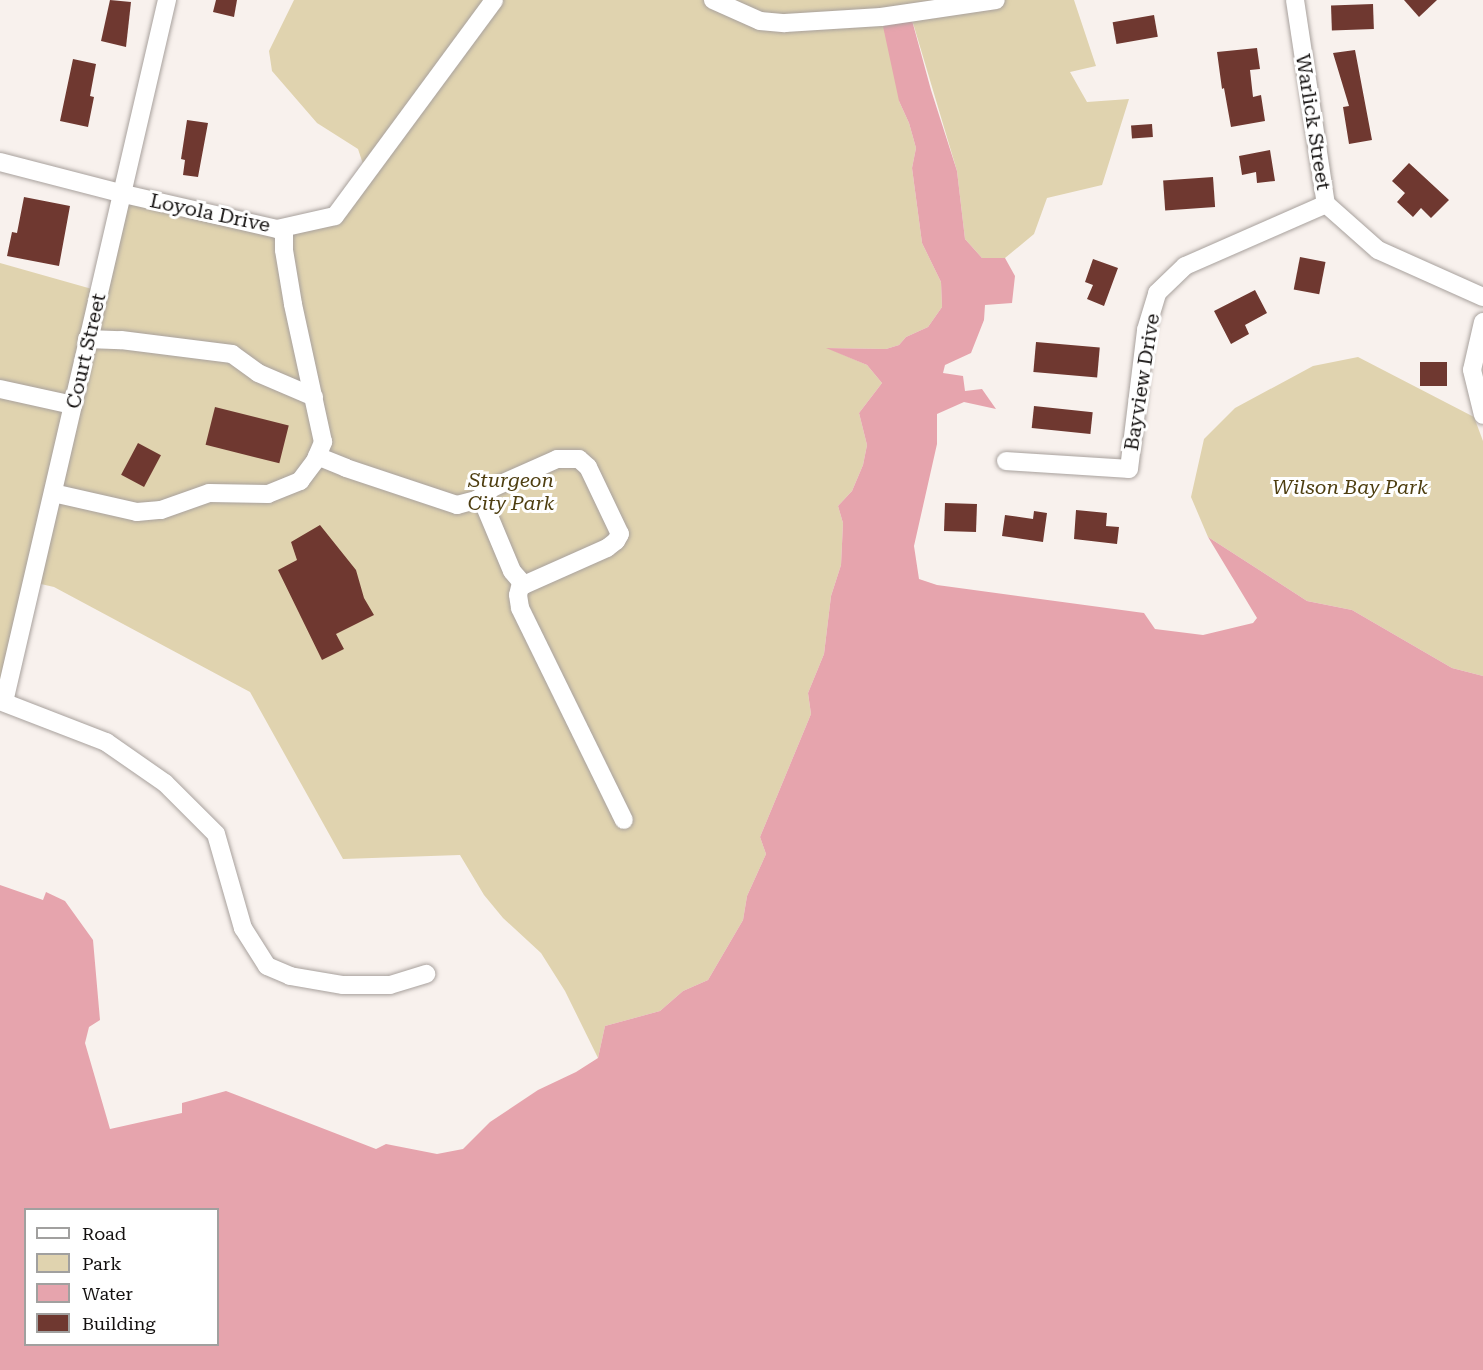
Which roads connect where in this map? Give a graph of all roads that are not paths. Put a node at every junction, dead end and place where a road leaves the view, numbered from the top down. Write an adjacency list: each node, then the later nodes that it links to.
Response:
1 (167, 0): 7 (street, Court Street)
2 (494, 0): 9 (street, Loyola Drive)
3 (713, 0): 4 (street)
4 (996, 0)
5 (1295, 0): 8 (street, Warlick Street)
6 (0, 162): 7 (street, Loyola Drive)
7 (124, 194): 9 (street, Loyola Drive); 12 (street, Court Street)
8 (1326, 204): 10 (street, Warlick Street); 18 (street, Bayview Drive)
9 (284, 228): 14 (street)
10 (1483, 297)
11 (1483, 322): 16 (street)
12 (87, 339): 14 (street); 15 (street, Court Street)
13 (0, 389): 15 (street)
14 (314, 397): 17 (street)
15 (73, 405): 19 (street, Court Street)
16 (1483, 415)
17 (317, 456): 19 (street); 20 (street)
18 (1006, 461)
19 (53, 493): 22 (street, Court Street)
20 (480, 497): 21 (street); 21 (street)
21 (521, 583): 23 (street)
22 (2, 702): 24 (street)
23 (624, 820)
24 (426, 974)

